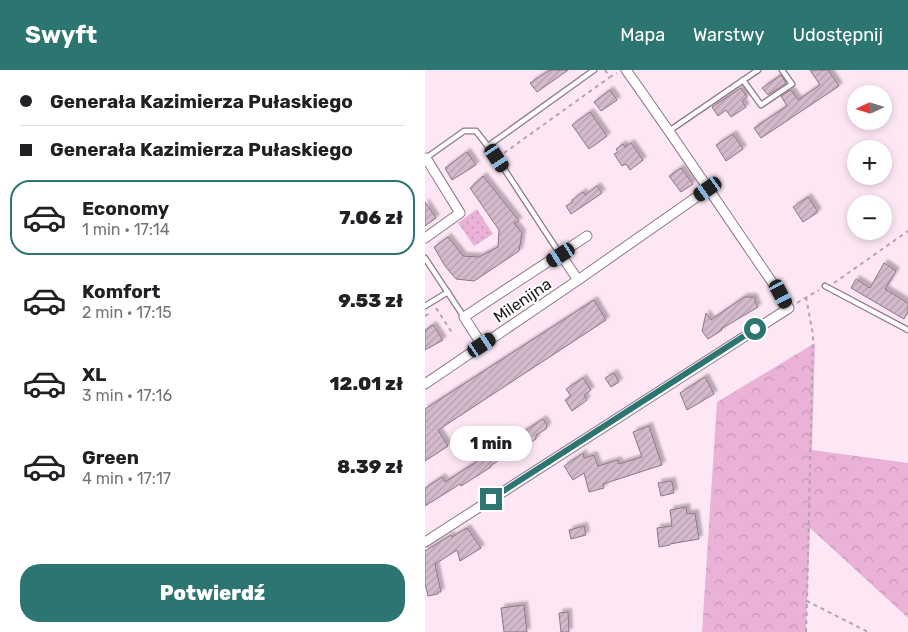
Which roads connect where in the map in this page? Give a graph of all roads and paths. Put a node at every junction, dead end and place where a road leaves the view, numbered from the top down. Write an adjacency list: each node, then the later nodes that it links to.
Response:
1 (594, 70): 10 (lane)
2 (605, 70): 7 (path)
3 (621, 70): 7 (path)
4 (626, 70): 9 (street)
5 (758, 70): 8 (lane)
6 (782, 70): 8 (lane)
7 (610, 77): 12 (path)
8 (743, 80): 9 (lane)
9 (669, 131): 13 (street)
10 (488, 146): 11 (lane); 12 (lane)
11 (425, 158): 16 (street)
12 (497, 158): 17 (lane)
13 (708, 189): 19 (street, Milenijna); 25 (street)
14 (908, 231): 20 (path)
15 (587, 236): 17 (street)
16 (425, 238)
17 (561, 255): 19 (street); 26 (street)
18 (425, 258): 21 (lane)
19 (578, 280): 29 (street, Milenijna)
20 (825, 286): 22 (path); 27 (lane)
21 (447, 292): 23 (lane); 26 (lane)
22 (806, 297): 25 (path); 32 (path)
23 (432, 302): 24 (lane); 28 (path)
24 (425, 306)
25 (789, 308): 31 (street)
26 (465, 317): 29 (street)
27 (908, 330)
28 (453, 334)
29 (482, 345): 30 (street, Milenijna)
30 (425, 384)
31 (425, 542)
32 (807, 601): 33 (path); 34 (path)
33 (806, 632)
34 (868, 632)

